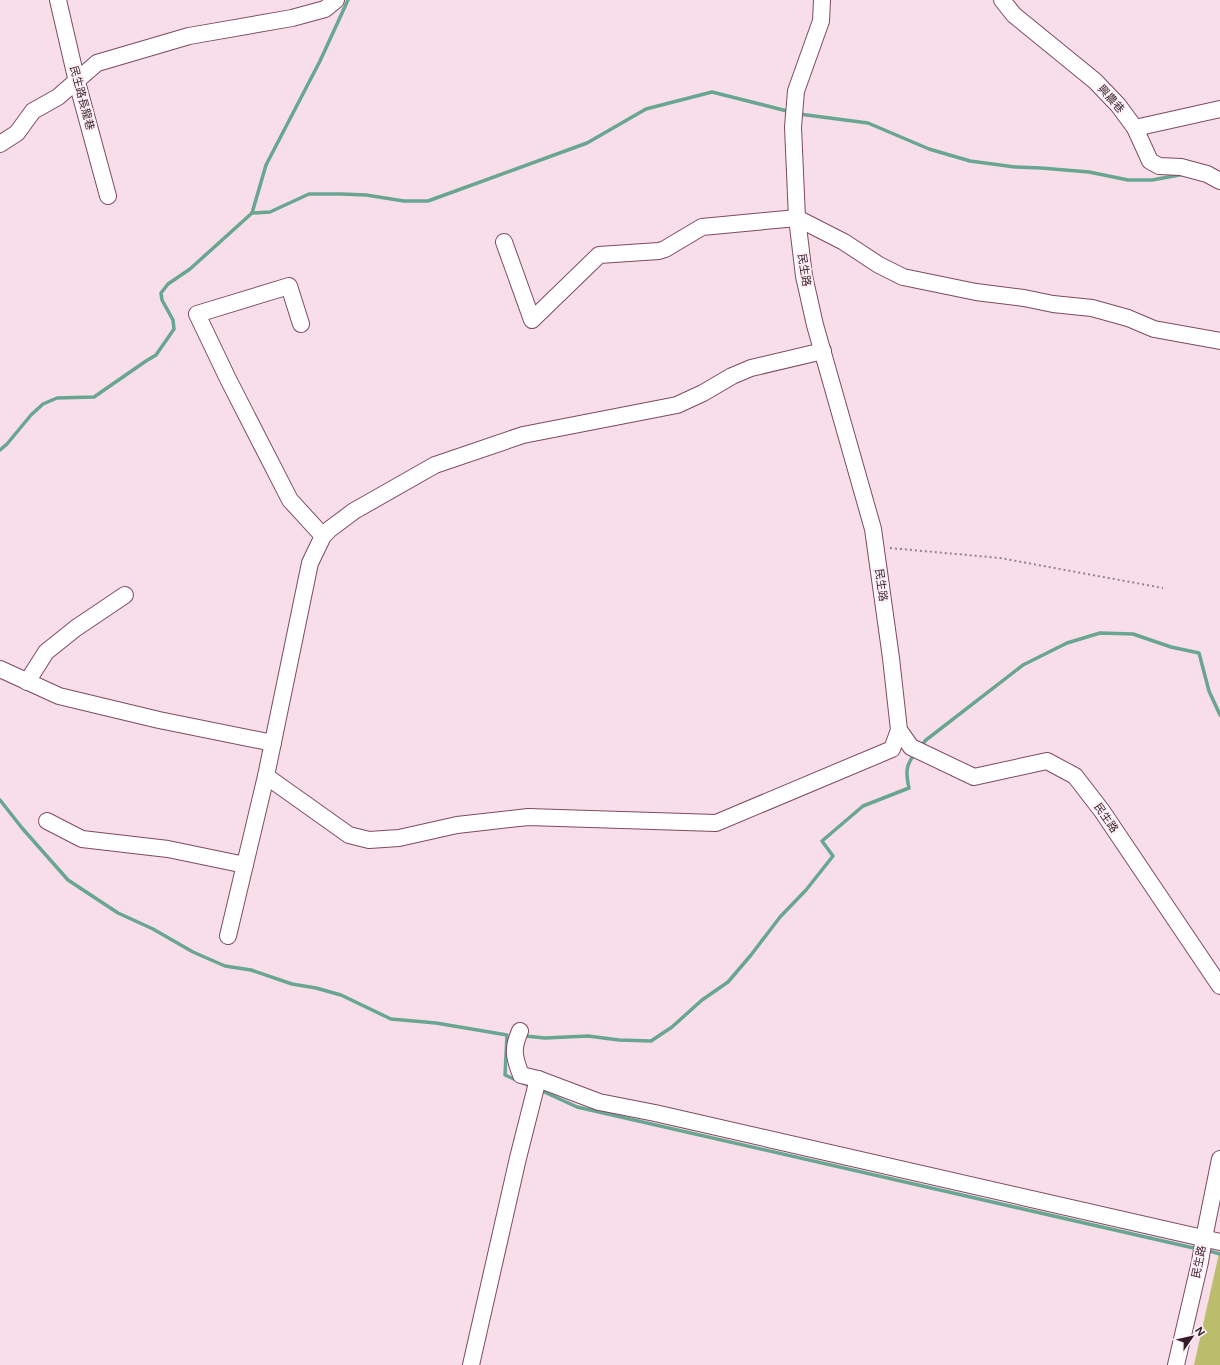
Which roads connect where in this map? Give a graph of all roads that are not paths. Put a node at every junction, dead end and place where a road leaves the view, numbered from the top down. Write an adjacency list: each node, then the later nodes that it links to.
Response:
1 (58, 0): 5 (street, 民生路長龍巷)
2 (336, 0): 5 (street)
3 (822, 0): 11 (street, 民生路)
4 (1002, 0): 7 (street, 興農巷)
5 (77, 82): 8 (street); 10 (street, 民生路長龍巷)
6 (1220, 109): 7 (street)
7 (1135, 128): 9 (street, 興農巷)
8 (0, 144)
9 (1220, 181)
10 (108, 196)
11 (797, 218): 12 (street); 14 (street); 15 (street, 民生路)
12 (504, 242)
13 (301, 324): 16 (street)
14 (1220, 341)
15 (823, 351): 16 (street); 20 (street, 民生路)
16 (323, 536): 21 (street)
17 (125, 595): 19 (street)
18 (0, 669): 19 (street)
19 (27, 682): 21 (street)
20 (898, 730): 22 (street); 26 (street, 民生路)
21 (273, 743): 22 (street)
22 (266, 776): 24 (street)
23 (47, 821): 24 (street)
24 (245, 865): 25 (street)
25 (228, 936)
26 (1220, 986)
27 (520, 1031): 28 (street)
28 (538, 1079): 30 (street); 32 (street)
29 (1220, 1159): 30 (street, 民生路)
30 (1204, 1238): 31 (street); 33 (street, 民生路)
31 (1220, 1242)
32 (471, 1365)
33 (1176, 1365)

